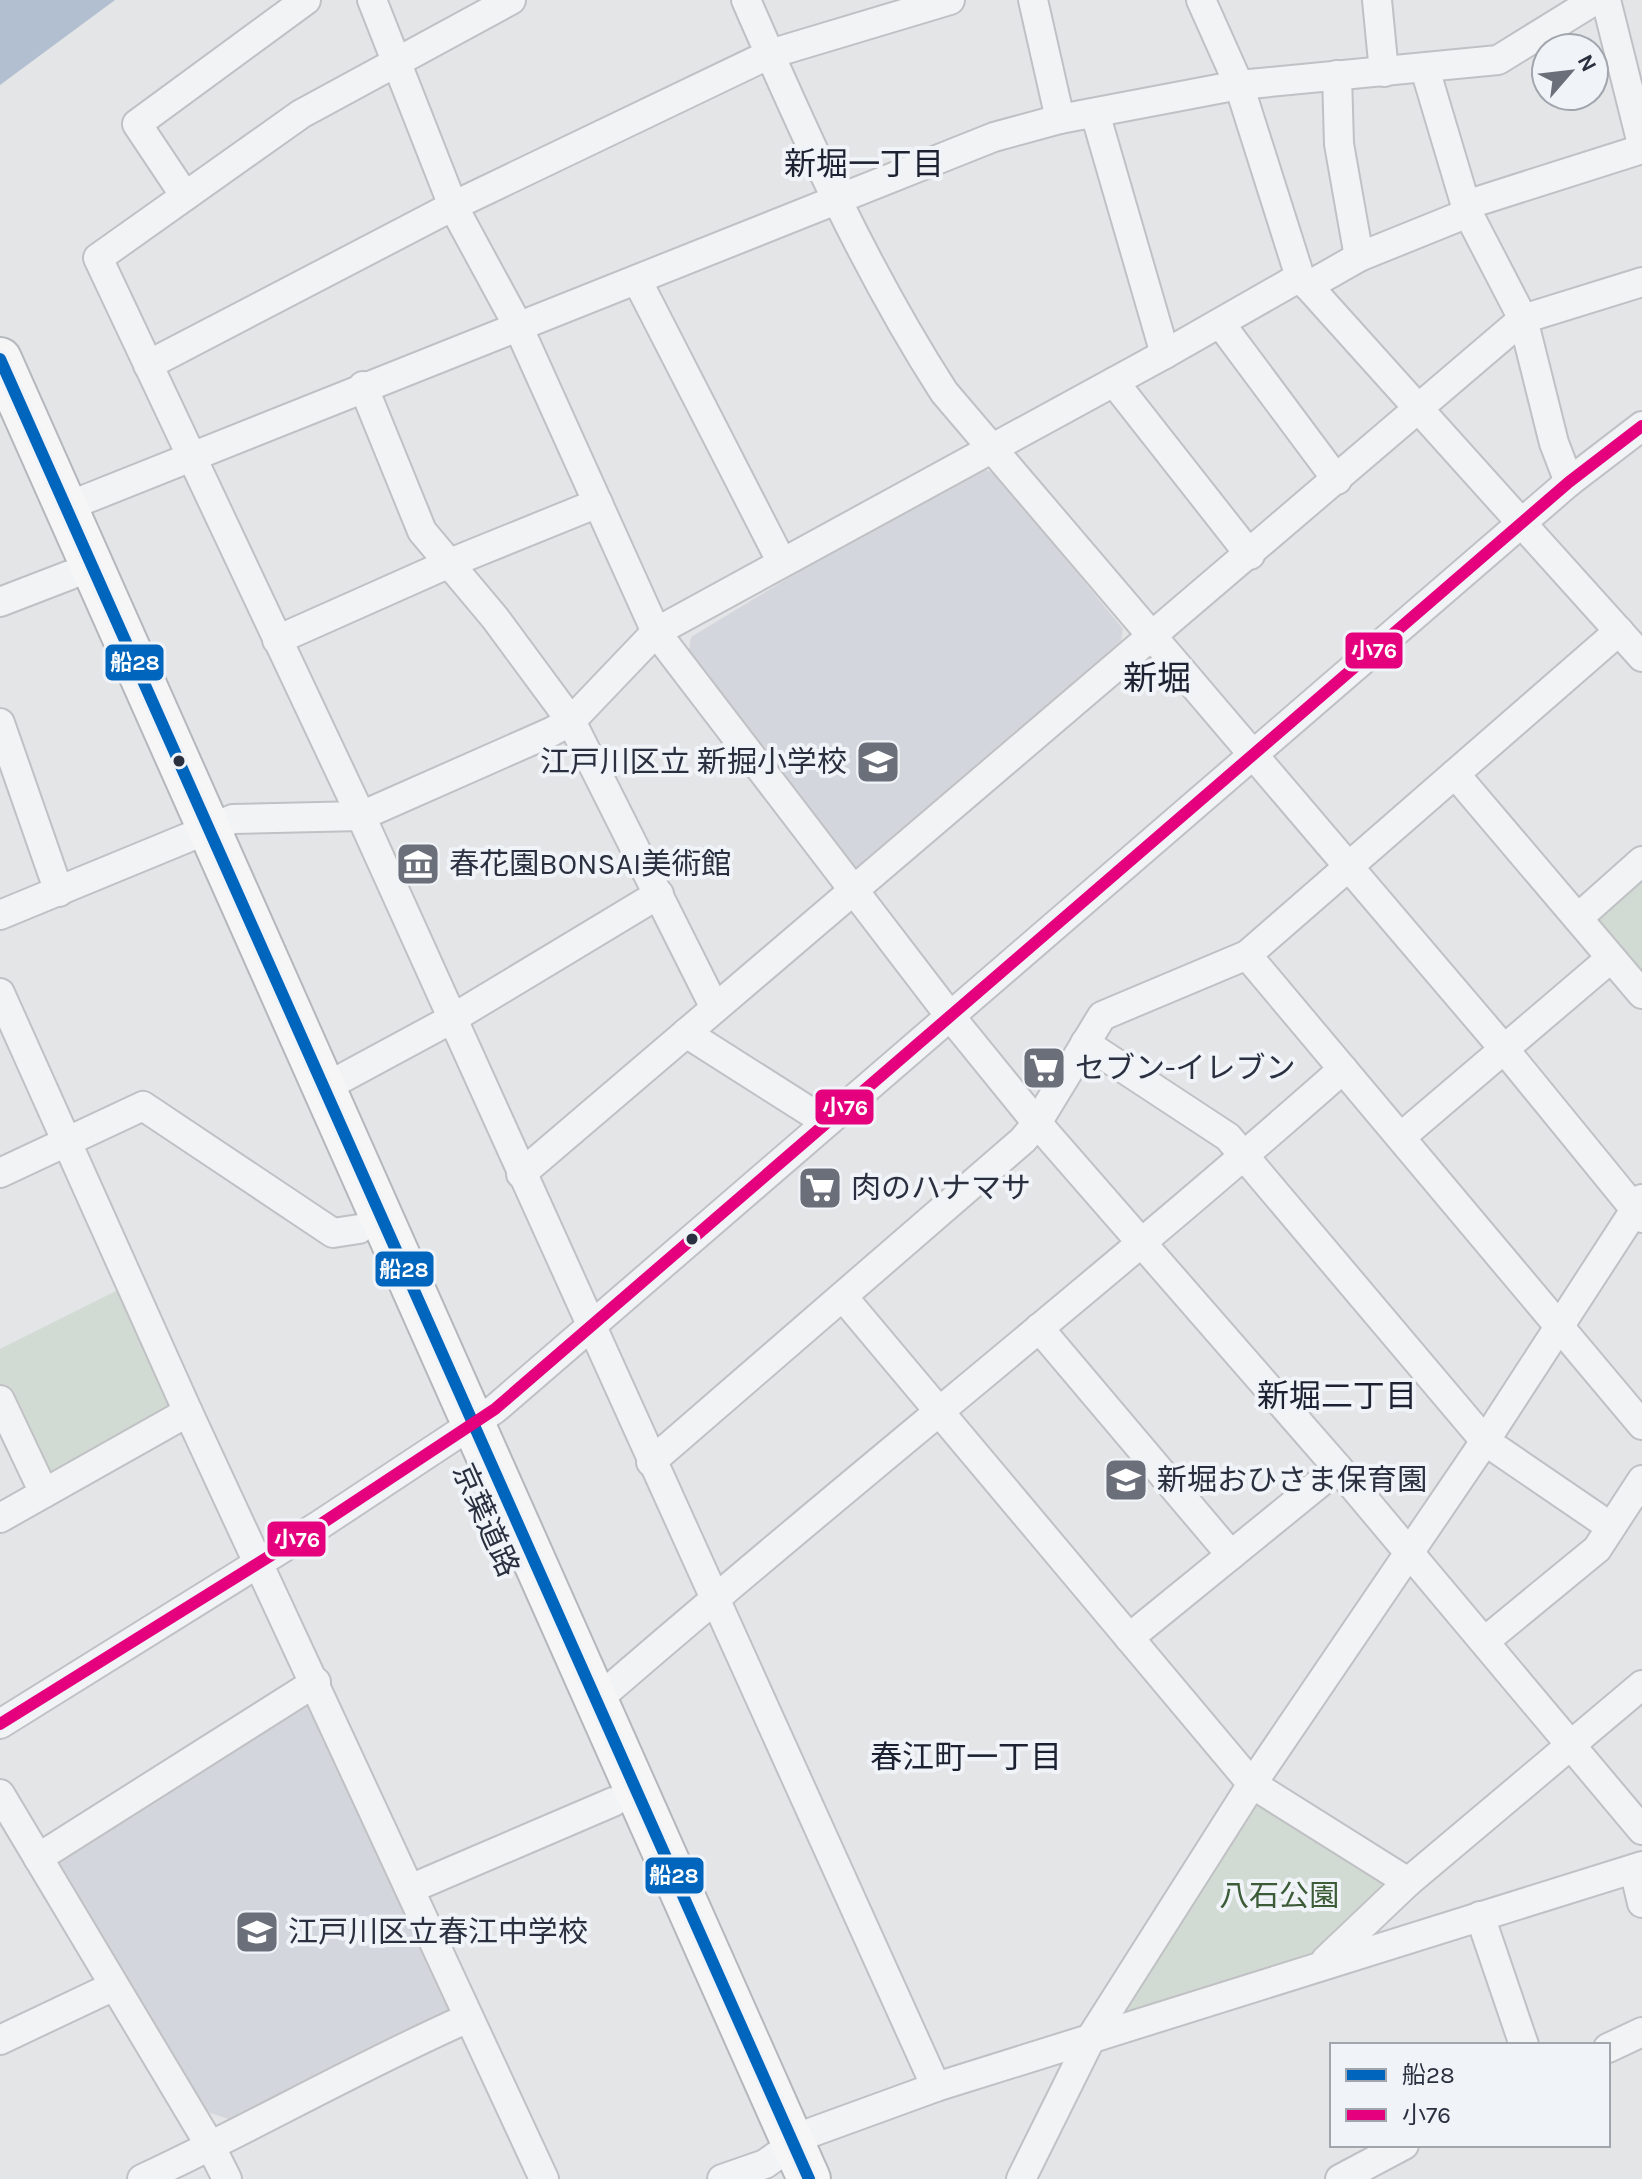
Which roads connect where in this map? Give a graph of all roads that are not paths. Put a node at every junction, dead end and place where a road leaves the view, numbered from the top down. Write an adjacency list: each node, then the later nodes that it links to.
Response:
1 (306, 0): 20 (street)
2 (372, 0): 12 (street)
3 (511, 0): 12 (street)
4 (746, 0): 11 (street)
5 (950, 0): 11 (street)
6 (1033, 0): 18 (street)
7 (1201, 0): 16 (street)
8 (1377, 0): 14 (street)
9 (1595, 0): 13 (street)
10 (1606, 0): 19 (street)
11 (770, 54): 21 (street); 22 (street)
12 (395, 63): 20 (street); 22 (street)
13 (1425, 69): 14 (street); 23 (street)
14 (1384, 72): 15 (street)
15 (1337, 75): 16 (street); 24 (street)
16 (1239, 85): 17 (street); 26 (street)
17 (1095, 113): 18 (street); 31 (street)
18 (1060, 119): 21 (street)
19 (1642, 146): 23 (street)
20 (185, 196): 33 (street)
21 (835, 200): 25 (street); 39 (street)
22 (453, 206): 30 (street); 33 (street)
23 (1467, 209): 24 (street); 28 (street)
24 (1359, 257): 26 (street)
25 (637, 280): 30 (street); 47 (street)
26 (1304, 281): 29 (street); 36 (street)
27 (1642, 282): 28 (street)
28 (1523, 319): 36 (street); 42 (street)
29 (1220, 323): 31 (street); 41 (street)
30 (517, 324): 35 (street); 43 (street)
31 (1165, 354): 34 (street)
32 (0, 359): 44 (highway, 京葉道路)
33 (148, 365): 40 (street)
34 (1114, 382): 39 (street); 46 (street)
35 (363, 386): 40 (street); 48 (street)
36 (1419, 409): 41 (street); 45 (street)
37 (0, 420): 49 (highway, 京葉道路)
38 (1642, 426): 42 (street)
39 (992, 449): 47 (street); 53 (street)
40 (192, 457): 44 (street); 54 (street)
41 (1337, 480): 46 (street)
42 (1569, 482): 45 (street)
43 (598, 503): 48 (street); 52 (street)
44 (66, 507): 61 (highway, 京葉道路)
45 (1523, 522): 51 (street); 58 (street)
46 (1250, 555): 53 (street)
47 (781, 561): 52 (street)
48 (450, 563): 54 (street); 56 (street)
49 (70, 575): 50 (street); 61 (highway, 京葉道路)
50 (0, 602)
51 (1619, 631): 55 (street); 59 (street)
52 (656, 632): 56 (street); 64 (street)
53 (1151, 634): 58 (street); 64 (street)
54 (277, 640): 60 (street)
55 (1642, 657)
56 (571, 721): 60 (street); 66 (street)
57 (0, 723): 65 (street)
58 (1253, 755): 63 (street); 74 (street)
59 (1455, 774): 63 (street); 68 (street)
60 (361, 816): 61 (street); 75 (street)
61 (199, 833): 65 (street); 80 (highway, 京葉道路); 89 (highway, 京葉道路)
62 (1642, 861): 68 (street)
63 (1347, 868): 69 (street); 78 (street)
64 (855, 889): 73 (street); 74 (street)
65 (59, 892): 67 (street)
66 (659, 894): 73 (street); 75 (street)
67 (0, 915)
68 (1578, 918): 70 (street)
69 (1247, 955): 77 (street); 79 (street)
70 (1611, 958): 72 (street); 78 (street)
71 (0, 993): 84 (street)
72 (1642, 994)
73 (715, 1008): 76 (street)
74 (950, 1016): 81 (street); 82 (street)
75 (450, 1020): 80 (street); 87 (street)
76 (686, 1033): 81 (street); 87 (street)
77 (1085, 1043): 82 (street); 85 (street)
78 (1504, 1049): 83 (street); 88 (street)
79 (1343, 1069): 83 (street); 85 (street)
80 (324, 1088): 99 (highway, 京葉道路)
81 (826, 1122): 93 (street)
82 (1037, 1123): 90 (street); 91 (street)
83 (1401, 1137): 92 (street)
84 (68, 1141): 86 (street); 89 (street); 96 (street)
85 (1243, 1157): 90 (street); 100 (street)
86 (0, 1173)
87 (521, 1174): 93 (street)
88 (1640, 1209): 92 (street)
89 (359, 1229): 99 (highway, 京葉道路)
90 (1144, 1241): 94 (street); 102 (street)
91 (843, 1297): 97 (street); 101 (street)
92 (1558, 1326): 98 (street); 100 (street)
93 (590, 1327): 99 (street); 101 (street)
94 (1039, 1328): 97 (street); 108 (street)
95 (0, 1400): 104 (street)
96 (188, 1412): 104 (street); 109 (street)
97 (939, 1412): 110 (street); 111 (street)
98 (1642, 1425)
99 (461, 1432): 109 (street); 115 (highway, 京葉道路); 120 (highway, 京葉道路)
100 (1485, 1441): 106 (street); 107 (street)
101 (651, 1462): 110 (street)
102 (1338, 1468): 107 (street); 108 (street)
103 (1642, 1480): 106 (street)
104 (44, 1493): 105 (street)
105 (0, 1518)
106 (1611, 1527): 112 (street)
107 (1410, 1552): 112 (street); 118 (street)
108 (1231, 1555): 111 (street)
109 (259, 1561): 113 (street); 116 (street)
110 (712, 1599): 115 (street); 136 (street)
111 (1129, 1638): 118 (street)
112 (1485, 1641): 117 (street)
113 (316, 1682): 122 (street); 125 (street)
114 (1642, 1685): 117 (street)
115 (597, 1700): 139 (highway, 京葉道路)
116 (0, 1724)
117 (1571, 1746): 121 (street); 124 (street)
118 (1252, 1784): 124 (street); 132 (street)
119 (0, 1794): 122 (street)
120 (613, 1802): 125 (street); 139 (highway, 京葉道路)
121 (1642, 1830)
122 (38, 1858): 129 (street)
123 (1638, 1867): 126 (street); 127 (street)
124 (1408, 1882): 128 (street)
125 (410, 1889): 130 (street)
126 (1642, 1903)
127 (1480, 1916): 128 (street); 134 (street)
128 (1320, 1965): 132 (street)
129 (114, 1986): 133 (street); 137 (street)
130 (468, 2018): 137 (street); 142 (street)
131 (1642, 2032): 135 (street)
132 (1092, 2036): 136 (street); 144 (street)
133 (0, 2040)
134 (1523, 2043)
135 (1610, 2047)
136 (936, 2087): 139 (street)
137 (211, 2147): 140 (street); 141 (street)
138 (1400, 2147): 145 (street)
139 (789, 2165): 143 (street)
140 (142, 2179)
141 (227, 2179)
142 (544, 2179)
143 (722, 2179)
144 (1021, 2179)
145 (1340, 2179)

